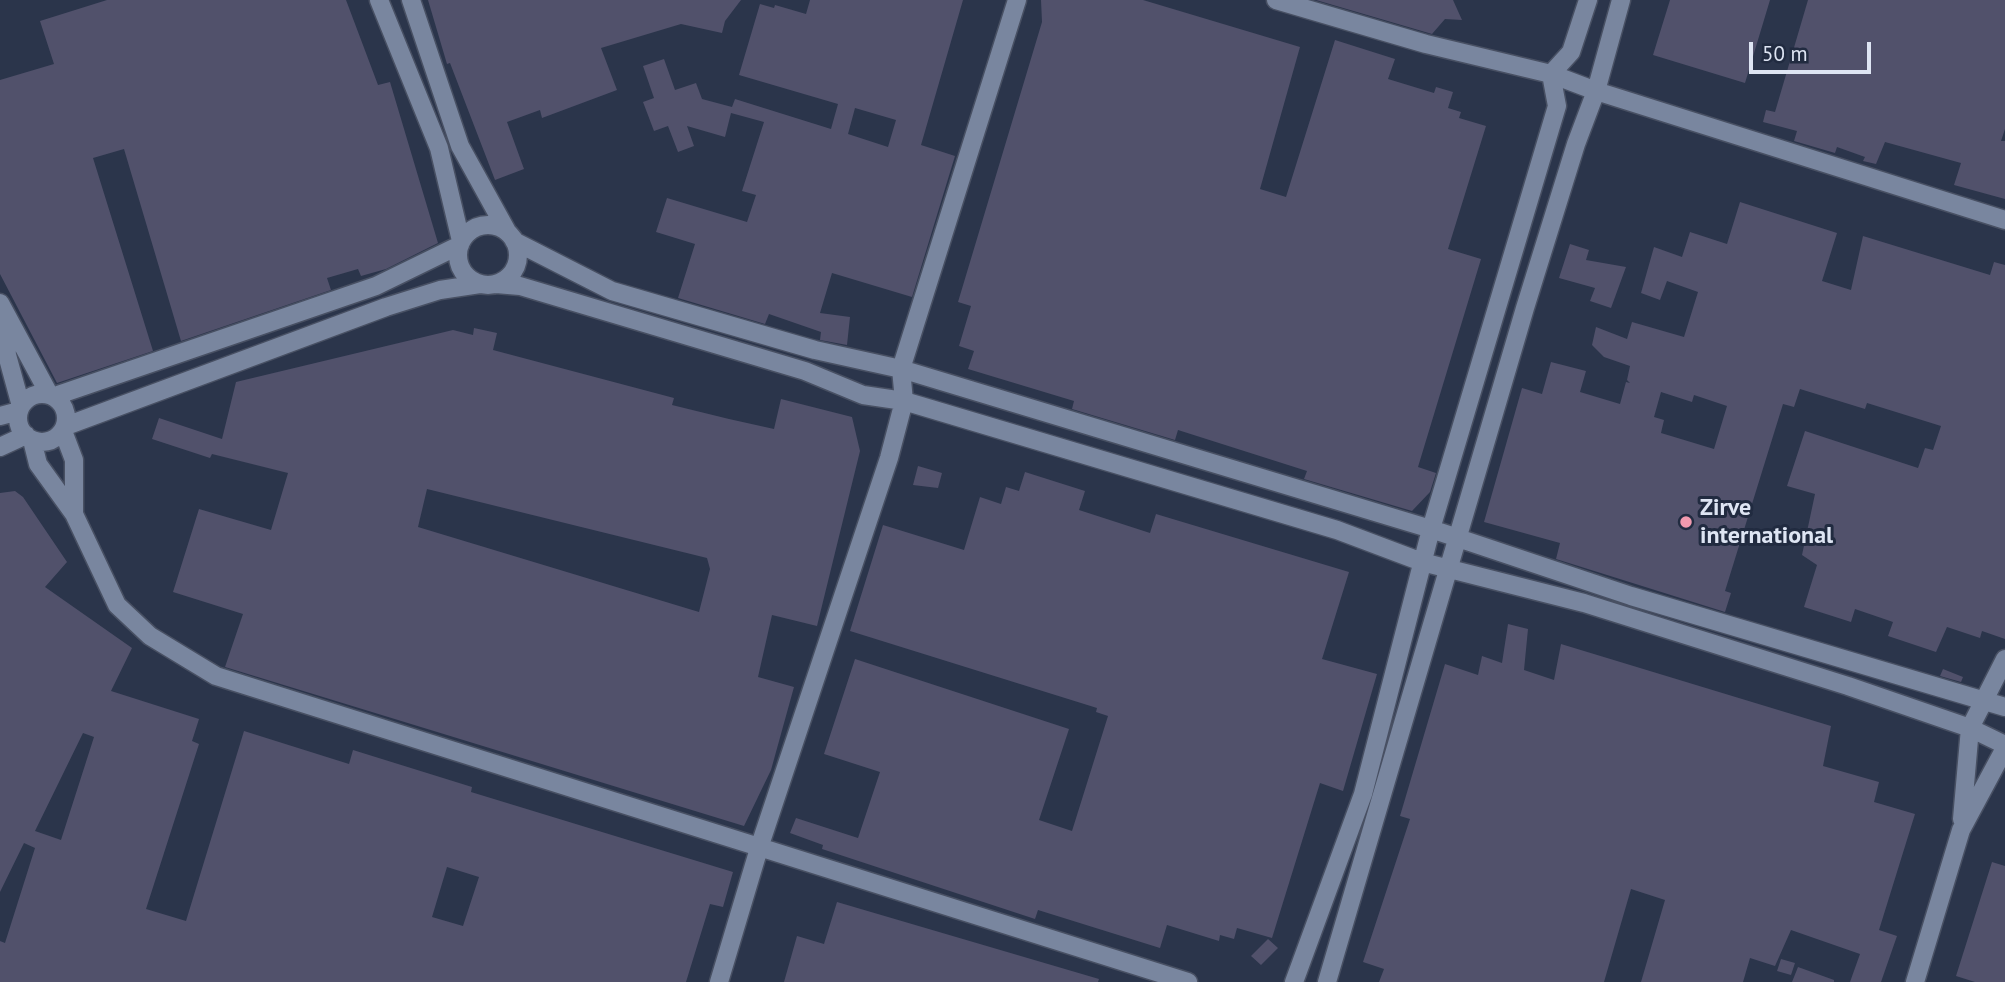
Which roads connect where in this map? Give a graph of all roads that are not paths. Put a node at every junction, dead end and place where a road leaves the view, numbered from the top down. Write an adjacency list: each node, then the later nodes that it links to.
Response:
1 (379, 0): 11 (street)
2 (411, 0): 10 (street)
3 (1017, 0): 18 (street)
4 (1276, 0): 7 (street)
5 (1588, 0): 7 (street)
6 (1621, 0): 8 (street)
7 (1551, 74): 8 (street); 13 (street)
8 (1596, 91): 9 (street); 15 (street)
9 (2005, 220)
10 (511, 237): 11 (street); 12 (street); 18 (street)
11 (461, 243): 12 (street); 16 (street)
12 (488, 284): 17 (street); 20 (street)
13 (1502, 300): 15 (street); 27 (street)
14 (1, 307): 19 (street); 21 (street)
15 (1525, 308): 28 (street)
16 (270, 322): 17 (street); 19 (street)
17 (277, 346): 23 (street)
18 (901, 369): 20 (street); 27 (street)
19 (52, 395): 21 (street); 23 (street)
20 (904, 401): 29 (street); 37 (street)
21 (20, 408): 22 (street); 24 (street)
22 (0, 416)
23 (64, 428): 24 (street); 26 (street)
24 (29, 438): 25 (street); 26 (street)
25 (0, 447)
26 (74, 514): 37 (street)
27 (1431, 529): 28 (street); 29 (street)
28 (1460, 539): 30 (street); 32 (street)
29 (1422, 562): 30 (street); 40 (street)
30 (1448, 569): 34 (street); 41 (street)
31 (2005, 659): 32 (street)
32 (1986, 701): 33 (street); 34 (street)
33 (2005, 706)
34 (1970, 729): 35 (street); 36 (street)
35 (2005, 746): 36 (street)
36 (1961, 830): 42 (street)
37 (760, 845): 38 (street); 39 (street)
38 (719, 982)
39 (1188, 982)
40 (1294, 982)
41 (1327, 982)
42 (1915, 982)

